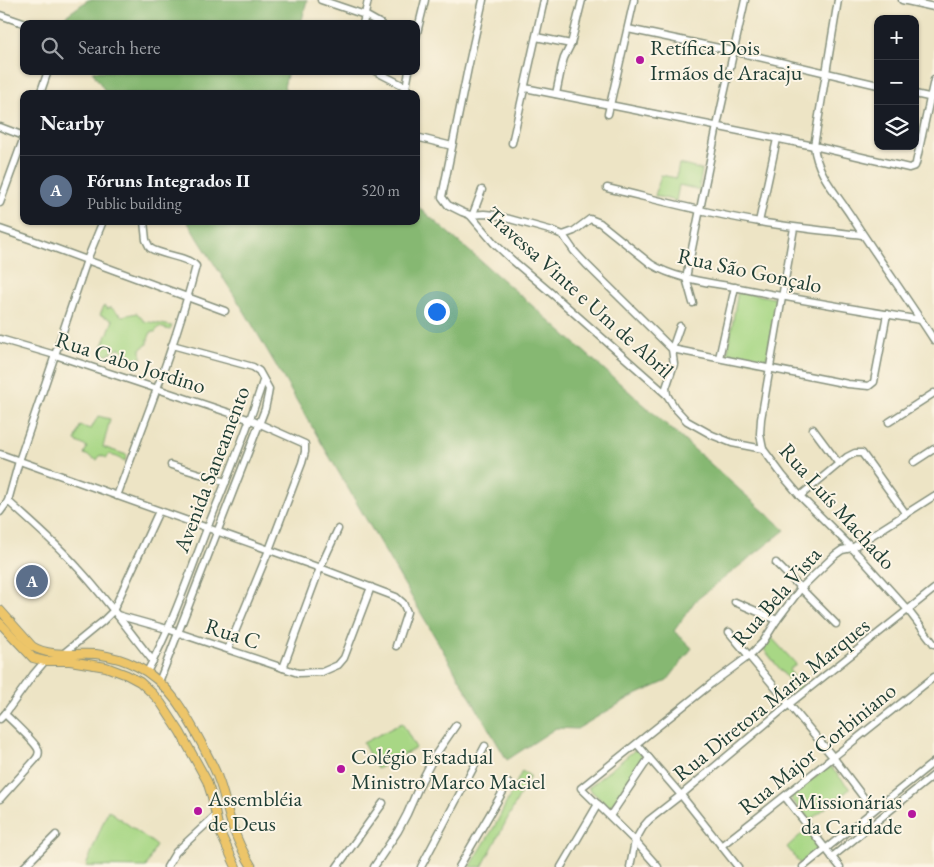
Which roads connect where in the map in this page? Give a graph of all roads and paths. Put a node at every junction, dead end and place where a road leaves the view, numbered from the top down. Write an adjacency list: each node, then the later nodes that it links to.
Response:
1 (321, 0): 13 (street)
2 (368, 0): 13 (street)
3 (425, 0): 16 (street)
4 (483, 0): 42 (street)
5 (544, 0): 19 (street)
6 (582, 0): 20 (street)
7 (634, 0): 18 (street)
8 (745, 0): 21 (street)
9 (838, 0): 22 (street)
10 (902, 0): 11 (street)
11 (934, 7)
12 (0, 15): 17 (street)
13 (365, 15): 14 (street); 15 (street)
14 (364, 20)
15 (374, 20)
16 (420, 21)
17 (20, 22)
18 (628, 29): 21 (street); 34 (street)
19 (536, 37): 20 (street); 28 (street)
20 (571, 44): 31 (street)
21 (733, 51): 22 (street); 36 (street)
22 (826, 74): 27 (street); 43 (street)
23 (47, 75): 29 (street)
24 (381, 75): 30 (street)
25 (408, 75): 30 (street)
26 (934, 80): 33 (street)
27 (874, 84)
28 (525, 88): 31 (street); 41 (street)
29 (41, 90)
30 (405, 90)
31 (556, 94): 34 (street)
32 (919, 95): 33 (street)
33 (932, 98): 43 (street)
34 (610, 105): 35 (street); 36 (street)
35 (608, 114)
36 (717, 126): 40 (street); 48 (street)
37 (0, 127): 38 (street)
38 (20, 134)
39 (420, 138): 42 (street)
40 (778, 139): 43 (street); 50 (street)
41 (512, 143)
42 (452, 146): 49 (street)
43 (814, 146): 56 (street)
44 (20, 147): 47 (street)
45 (607, 188): 48 (street)
46 (482, 190): 49 (street)
47 (0, 203)
48 (700, 210): 50 (street); 58 (street)
49 (471, 215): 55 (street); 77 (street, Travessa Vinte e Um de Abril)
50 (759, 222): 53 (street)
51 (101, 225): 57 (street)
52 (144, 225): 60 (street)
53 (794, 228): 56 (street); 61 (street)
54 (0, 229): 57 (street)
55 (563, 235): 58 (street, Rua São Gonçalo); 70 (street)
56 (862, 235): 65 (street)
57 (87, 260): 60 (street); 71 (street)
58 (686, 278): 59 (street, Rua São Gonçalo); 62 (street)
59 (735, 287): 61 (street, Rua São Gonçalo); 72 (street)
60 (188, 297): 63 (street); 69 (street)
61 (783, 297): 64 (street, Rua São Gonçalo); 73 (street)
62 (693, 303)
63 (225, 310)
64 (887, 314): 65 (street, Rua São Gonçalo); 73 (street)
65 (921, 320): 68 (street)
66 (680, 326): 70 (street)
67 (0, 339): 71 (street, Rua Cabo Jordino)
68 (934, 340)
69 (172, 345): 74 (street); 75 (street)
70 (672, 349): 72 (street); 77 (street)
71 (55, 355): 75 (street, Rua Cabo Jordino); 85 (street)
72 (719, 358): 73 (street)
73 (769, 369): 83 (street)
74 (264, 381): 78 (street, Avenida Saneamento); 80 (street, Avenida Saneamento)
75 (157, 389): 78 (street, Rua Cabo Jordino); 90 (street)
76 (934, 393): 79 (street)
77 (667, 395): 83 (street, Rua Luís Machado)
78 (251, 420): 80 (street, Rua Cabo Jordino); 89 (street, Avenida Saneamento)
79 (889, 422)
80 (259, 423): 99 (street, Avenida Saneamento); 101 (street, Rua Cabo Jordino)
81 (813, 429): 87 (street)
82 (934, 448): 86 (street)
83 (763, 449): 91 (street, Rua Luís Machado)
84 (0, 454): 85 (street)
85 (19, 460): 90 (street); 93 (street)
86 (914, 462)
87 (839, 464): 91 (street); 96 (street)
88 (171, 465): 89 (street)
89 (226, 482): 97 (street, Avenida Saneamento)
90 (117, 496): 94 (street)
91 (800, 496): 100 (street, Rua Luís Machado)
92 (934, 496): 96 (street, Rua Bela Vista)
93 (8, 501): 95 (street); 112 (street)
94 (159, 511): 97 (street); 112 (street)
95 (0, 512)
96 (906, 514): 100 (street, Rua Bela Vista)
97 (208, 528): 99 (street); 104 (street, Avenida Saneamento)
98 (338, 529): 103 (street)
99 (217, 531): 101 (street); 105 (street, Avenida Saneamento)
100 (852, 548): 107 (street, Rua Bela Vista); 111 (street, Rua Luís Machado)
101 (270, 550): 103 (street); 121 (street)
102 (776, 562): 107 (street)
103 (320, 568): 106 (street); 126 (street)
104 (186, 583): 105 (street); 116 (street, Avenida Saneamento)
105 (195, 586): 118 (street, Avenida Saneamento)
106 (371, 587): 120 (street); 126 (street, Rua C)
107 (801, 588): 113 (street, Rua Bela Vista); 115 (street)
108 (934, 589): 111 (street, Rua Diretora Maria Marques)
109 (735, 602): 113 (street)
110 (0, 610): 122 (main road)
111 (908, 610): 119 (street, Rua Luís Machado); 130 (street, Rua Diretora Maria Marques)
112 (115, 613): 116 (street, Rua C); 122 (street); 125 (street)
113 (777, 620): 123 (street, Rua Bela Vista)
114 (0, 623): 124 (main road)
115 (836, 624)
116 (167, 629): 118 (street, Rua C); 125 (street, Avenida Saneamento)
117 (729, 632): 123 (street)
118 (178, 633): 121 (street, Rua C); 129 (street, Avenida Saneamento)
119 (934, 644)
120 (396, 646)
121 (228, 649): 126 (street, Rua C)
122 (64, 653): 127 (main road)
123 (749, 656): 130 (street); 133 (street, Rua Bela Vista)
124 (45, 661): 131 (street); 140 (main road)
125 (153, 661): 127 (street, Avenida Saneamento)
126 (283, 668)
127 (147, 672): 129 (main road)
128 (934, 677): 135 (street, Rua Major Corbiniano)
129 (159, 682): 139 (main road)
130 (788, 705): 135 (street); 143 (street, Rua Diretora Maria Marques)
131 (2, 716): 146 (street)
132 (456, 726): 162 (street)
133 (637, 744): 136 (street); 148 (street, Rua Bela Vista)
134 (485, 746): 163 (street)
135 (833, 757): 145 (street, Rua Major Corbiniano); 149 (street)
136 (649, 758): 143 (street); 151 (street)
137 (934, 762): 149 (street)
138 (934, 775): 156 (street)
139 (218, 776): 140 (main road); 142 (main road)
140 (207, 781): 144 (main road)
141 (508, 783): 164 (street)
142 (224, 794): 144 (main road); 160 (main road)
143 (681, 795): 153 (street, Rua Diretora Maria Marques); 154 (street)
144 (212, 797): 150 (main road)
145 (785, 797): 154 (street, Rua Major Corbiniano); 155 (street)
146 (0, 799)
147 (383, 804): 161 (street)
148 (598, 804): 151 (street); 165 (street)
149 (873, 810): 155 (street)
150 (215, 816): 157 (main road); 159 (street)
151 (610, 816): 153 (street)
152 (56, 835): 158 (street)
153 (635, 840): 166 (street); 167 (street)
154 (722, 846): 168 (street)
155 (826, 849): 156 (street); 169 (street)
156 (832, 857): 170 (street)
157 (235, 866)
158 (24, 867)
159 (167, 867)
160 (252, 867)
161 (337, 867)
162 (374, 867)
163 (421, 867)
164 (459, 867)
165 (561, 867)
166 (630, 867)
167 (658, 867)
168 (737, 867)
169 (803, 867)
170 (840, 867)

